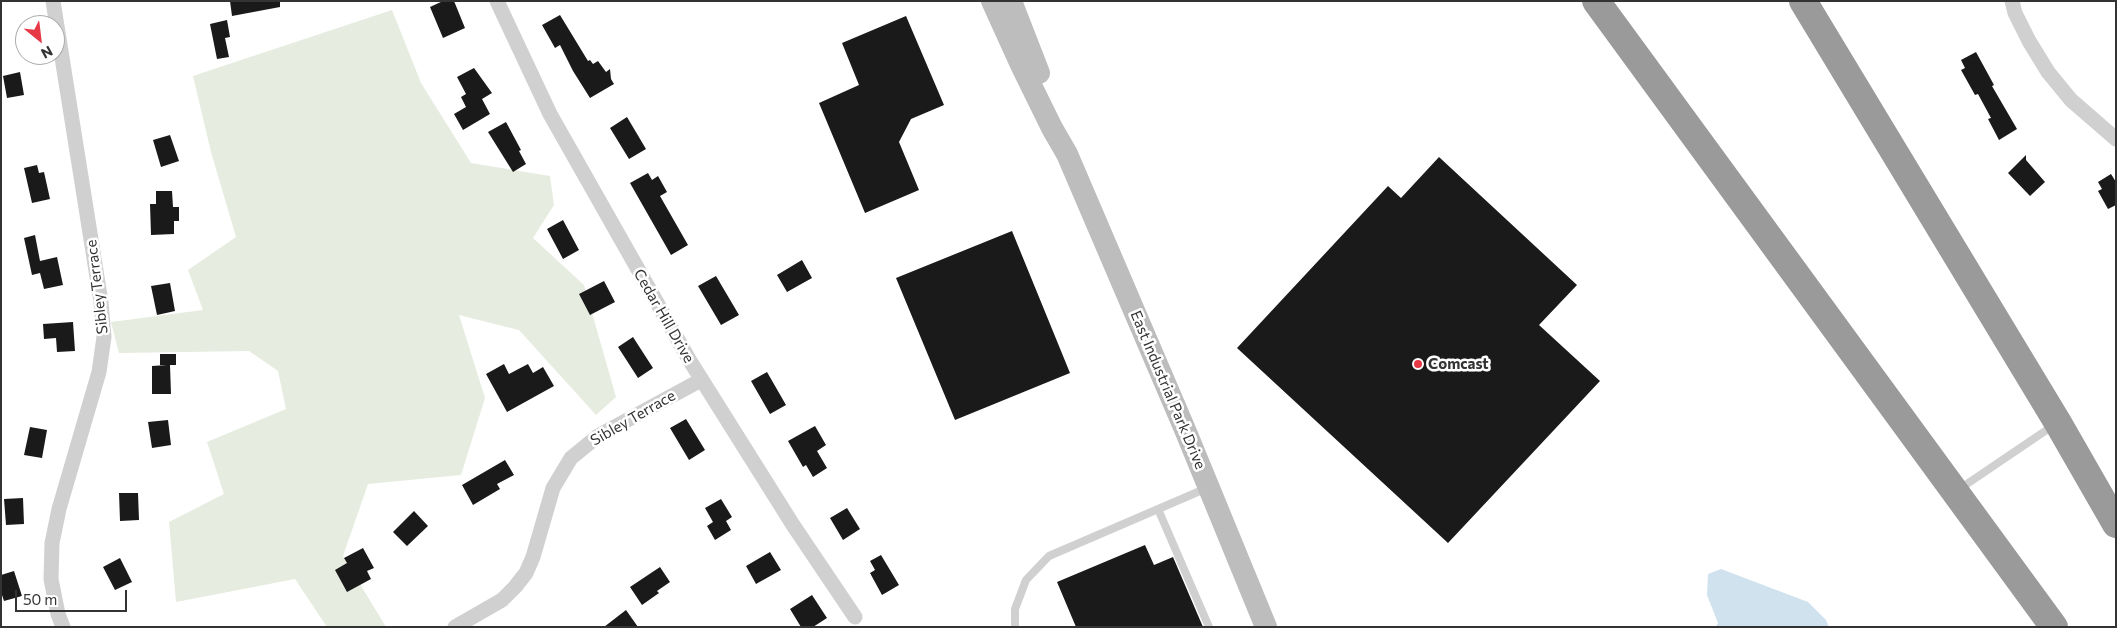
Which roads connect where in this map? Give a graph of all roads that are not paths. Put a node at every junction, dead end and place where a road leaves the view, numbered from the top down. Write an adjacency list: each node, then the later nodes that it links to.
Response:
1 (54, 1): 17 (street, Sibley Terrace)
2 (497, 1): 10 (street, Cedar Hill Drive)
3 (992, 1): 9 (street, East Industrial Park Drive)
4 (1011, 1): 9 (street, East Industrial Park Drive)
5 (1596, 1): 13 (highway)
6 (1803, 1): 11 (highway)
7 (2012, 1): 8 (street)
8 (2116, 139)
9 (1067, 154): 12 (street, East Industrial Park Drive)
10 (701, 380): 16 (street, Cedar Hill Drive); 18 (street, Sibley Terrace)
11 (2058, 423): 13 (lane); 15 (highway)
12 (1209, 487): 14 (lane); 21 (street, East Industrial Park Drive)
13 (1956, 492): 22 (highway)
14 (1158, 509): 19 (lane); 20 (lane)
15 (2116, 524)
16 (855, 617)
17 (63, 627)
18 (455, 627)
19 (1015, 627)
20 (1209, 627)
21 (1266, 627)
22 (2054, 627)

